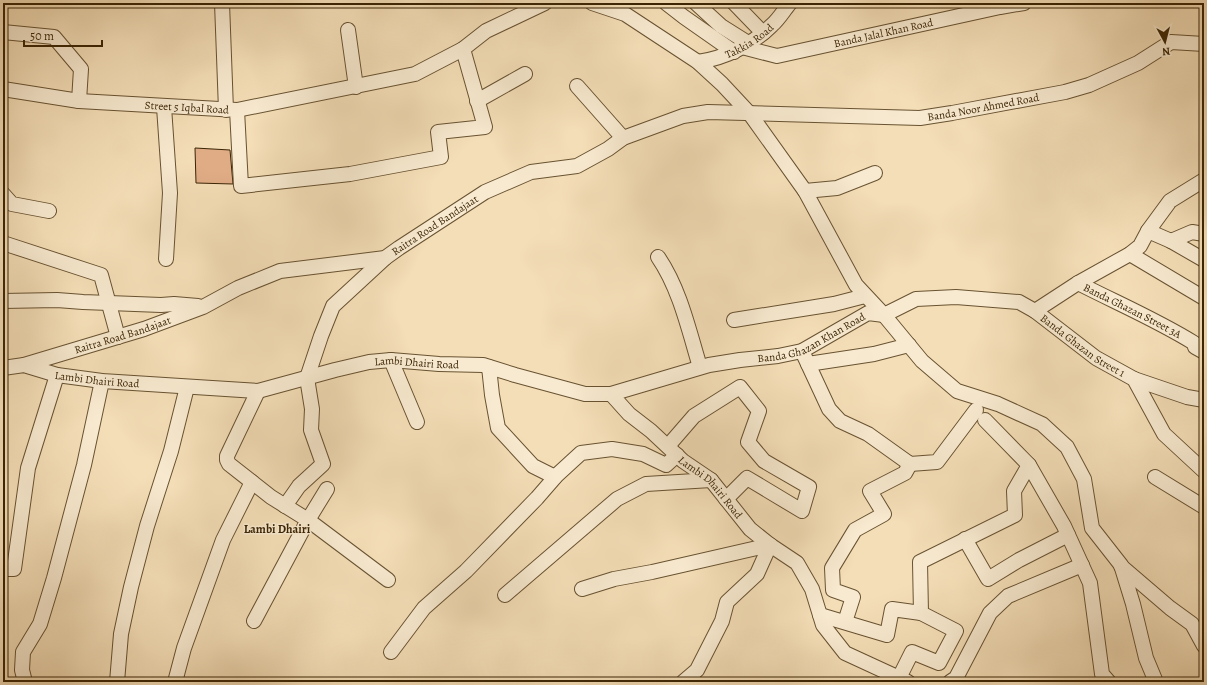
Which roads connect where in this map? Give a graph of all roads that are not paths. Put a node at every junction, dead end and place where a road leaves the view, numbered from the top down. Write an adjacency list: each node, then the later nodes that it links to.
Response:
1 (222, 3): 23 (street)
2 (545, 3): 14 (street)
3 (592, 3): 15 (street)
4 (666, 3): 13 (street)
5 (696, 3): 13 (street)
6 (734, 3): 11 (street)
7 (790, 3): 11 (street, Takkia Road)
8 (1024, 3): 13 (street, Banda Jalal Khan Road)
9 (348, 30): 18 (street)
10 (3, 32): 20 (street)
11 (763, 33): 13 (street, Takkia Road)
12 (1204, 44): 24 (street, Banda Noor Ahmed Road)
13 (742, 47): 15 (street, Takkia Road)
14 (463, 49): 18 (street); 21 (street)
15 (698, 62): 24 (street)
16 (525, 74): 21 (street)
17 (577, 86): 25 (street)
18 (356, 87): 23 (street)
19 (3, 89): 20 (street, Street 5 Iqbal Road)
20 (79, 101): 22 (street, Street 5 Iqbal Road)
21 (477, 101): 23 (street, Street 5 Iqbal Road)
22 (164, 107): 23 (street, Street 5 Iqbal Road); 38 (street)
23 (232, 110)
24 (750, 114): 25 (street, Raitra Road Bandajaat); 28 (street)
25 (623, 138): 37 (street, Raitra Road Bandajaat)
26 (875, 173): 28 (street)
27 (1204, 180): 31 (street)
28 (805, 191): 41 (street)
29 (3, 194): 30 (street)
30 (49, 211)
31 (1148, 231): 33 (street); 35 (street)
32 (1204, 234): 33 (street)
33 (1171, 241): 39 (street)
34 (3, 243): 44 (street)
35 (1130, 254): 40 (street); 42 (street)
36 (658, 257): 57 (street)
37 (385, 258): 45 (street, Raitra Road Bandajaat); 60 (street)
38 (166, 259)
39 (1204, 260)
40 (1078, 283): 46 (street); 52 (street, Banda Ghazan Street 3A)
41 (865, 296): 47 (street); 48 (street)
42 (1204, 298)
43 (3, 301): 44 (street)
44 (109, 303): 45 (street); 49 (street)
45 (203, 307): 49 (street, Raitra Road Bandajaat)
46 (1035, 311): 47 (street, Banda Ghazan Khan Road); 61 (street, Banda Ghazan Street 1)
47 (884, 315): 50 (street); 51 (street, Banda Ghazan Khan Road)
48 (734, 320)
49 (118, 337): 55 (street, Raitra Road Bandajaat)
50 (909, 345): 54 (street); 85 (street)
51 (802, 351): 54 (street); 57 (street, Banda Ghazan Khan Road)
52 (1204, 352)
53 (391, 360): 56 (street, Lambi Dhairi Road); 60 (street, Lambi Dhairi Road); 67 (street)
54 (808, 364): 69 (street)
55 (24, 365): 58 (street, Lambi Dhairi Road); 59 (street, Lambi Dhairi Road)
56 (489, 367): 65 (street, Lambi Dhairi Road); 72 (street)
57 (700, 367): 65 (street, Banda Ghazan Khan Road)
58 (3, 368)
59 (58, 375): 62 (street, Lambi Dhairi Road); 86 (street)
60 (307, 378): 64 (street, Lambi Dhairi Road); 78 (street)
61 (1134, 378): 66 (street); 71 (street, Banda Ghazan Street 1)
62 (102, 381): 63 (street, Lambi Dhairi Road); 98 (street)
63 (187, 387): 64 (street, Lambi Dhairi Road); 99 (street)
64 (258, 391): 75 (street)
65 (611, 394): 68 (street, Lambi Dhairi Road)
66 (1204, 400)
67 (417, 422)
68 (672, 451): 72 (street); 74 (street, Lambi Dhairi Road); 77 (street)
69 (910, 464): 70 (street); 93 (street)
70 (1029, 465): 81 (street); 82 (street)
71 (1204, 471)
72 (555, 477): 95 (street)
73 (1155, 477): 79 (street)
74 (711, 480): 77 (street, Lambi Dhairi Road); 89 (street)
75 (252, 482): 78 (street); 100 (street)
76 (327, 489): 80 (street)
77 (726, 499): 83 (street, Lambi Dhairi Road)
78 (285, 506): 80 (street)
79 (1204, 507)
80 (308, 520): 87 (street); 92 (street)
81 (1068, 535): 82 (street); 84 (street)
82 (965, 539): 90 (street)
83 (770, 545): 88 (street); 91 (street, Lambi Dhairi Road); 101 (street)
84 (1082, 565): 96 (street); 102 (street)
85 (1120, 565): 94 (street); 103 (street)
86 (3, 568)
87 (388, 580)
88 (582, 589)
89 (505, 595)
90 (921, 613): 93 (street); 97 (street)
91 (820, 615): 93 (street); 97 (street, Lambi Dhairi Road)
92 (254, 621)
93 (846, 622)
94 (1204, 646)
95 (391, 652)
96 (1101, 679)
97 (903, 680)
98 (25, 682)
99 (117, 682)
100 (175, 682)
101 (683, 682)
102 (950, 682)
103 (1156, 682)

